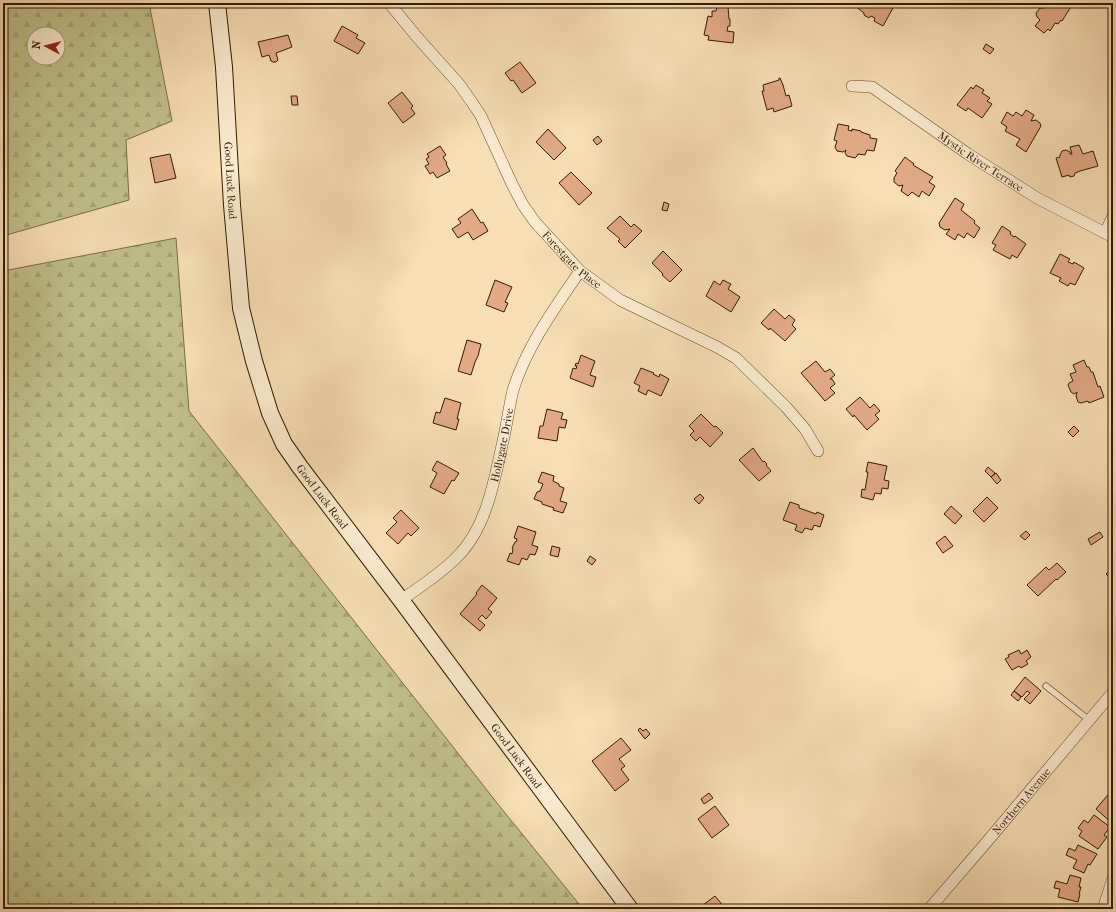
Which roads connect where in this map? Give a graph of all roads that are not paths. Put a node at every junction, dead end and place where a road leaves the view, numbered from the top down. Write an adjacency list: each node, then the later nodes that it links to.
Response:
1 (217, 3): 8 (street, Good Luck Road)
2 (389, 3): 6 (street, Forestgate Place)
3 (852, 86): 5 (street, Mystic River Terrace)
4 (1113, 216): 5 (street)
5 (1109, 235)
6 (580, 271): 7 (street, Forestgate Place); 8 (street, Hollygate Drive)
7 (818, 451)
8 (401, 600): 13 (street, Good Luck Road)
9 (1046, 686): 11 (lane)
10 (1113, 692): 11 (street, Northern Avenue)
11 (1089, 720): 14 (street, Northern Avenue)
12 (1112, 885): 15 (street)
13 (630, 909)
14 (929, 909)
15 (1103, 909)

